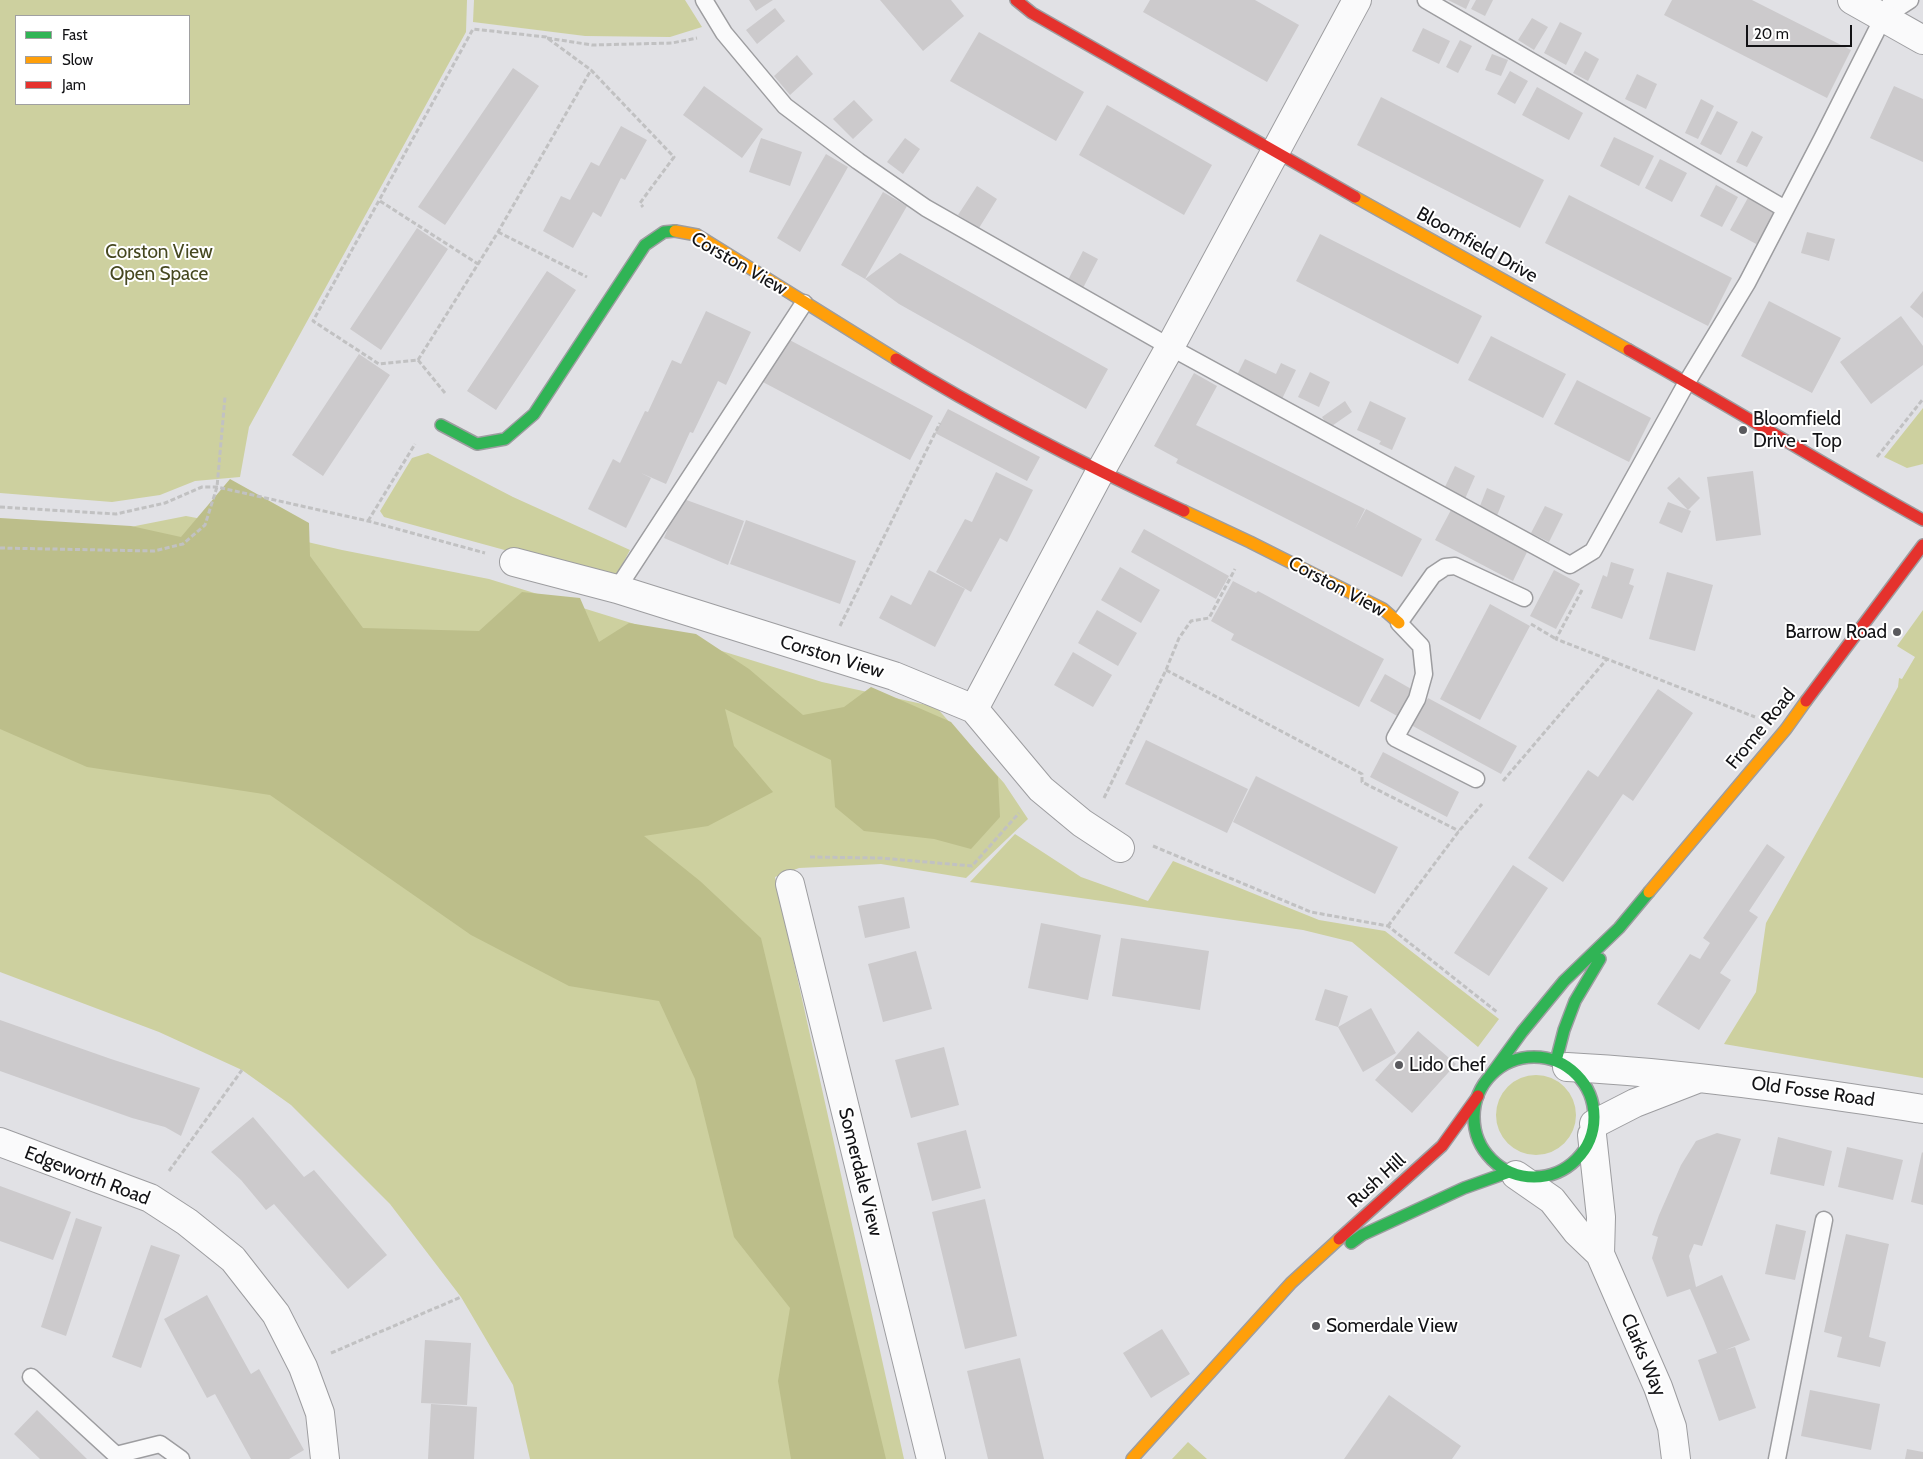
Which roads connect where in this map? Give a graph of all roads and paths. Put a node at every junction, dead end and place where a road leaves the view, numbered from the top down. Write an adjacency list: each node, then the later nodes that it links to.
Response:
1 (704, 0): 8 (lane)
2 (1016, 0): 12 (street, Bloomfield Drive)
3 (1357, 0): 12 (street)
4 (1426, 0): 14 (lane)
5 (1852, 0): 7 (street)
6 (1910, 0): 7 (lane)
7 (1887, 9): 10 (street); 14 (lane)
8 (724, 33): 9 (path); 20 (lane)
9 (546, 38): 11 (path); 13 (path)
10 (1923, 40)
11 (591, 70): 15 (path); 16 (path)
12 (1274, 152): 20 (street); 22 (street, Bloomfield Drive)
13 (380, 201): 17 (path); 21 (path)
14 (1785, 209): 22 (lane)
15 (498, 232): 17 (path); 18 (path)
16 (660, 233): 18 (street); 19 (street, Corston View)
17 (478, 264): 21 (path)
18 (615, 291): 27 (street)
19 (804, 303): 24 (street, Corston View); 40 (lane)
20 (1170, 348): 29 (street); 38 (lane)
21 (418, 360): 23 (path)
22 (1686, 382): 30 (street, Bloomfield Drive); 38 (lane)
23 (446, 394)
24 (954, 395): 29 (street, Corston View); 45 (path)
25 (225, 398): 31 (path)
26 (1923, 399): 30 (path)
27 (441, 425)
28 (420, 436): 34 (path)
29 (1100, 472): 35 (street, Corston View); 48 (street)
30 (1856, 483): 33 (street, Bloomfield Drive)
31 (217, 487): 32 (path); 34 (path); 37 (path)
32 (0, 507)
33 (1923, 520)
34 (368, 521): 39 (path)
35 (1250, 542): 43 (street, Corston View); 47 (path)
36 (1923, 546): 49 (street, Frome Road)
37 (0, 548)
38 (1593, 551): 44 (path)
39 (514, 562): 40 (street, Corston View)
40 (617, 589): 45 (street, Corston View)
41 (1524, 598): 43 (lane)
42 (1525, 621): 44 (path)
43 (1399, 623): 50 (lane, Corston View)
44 (1556, 639): 46 (path)
45 (826, 655): 48 (street, Corston View)
46 (1607, 659): 49 (path); 51 (path)
47 (1166, 670): 54 (path); 55 (path)
48 (974, 709): 52 (street, Corston View)
49 (1786, 729): 59 (street, Frome Road)
50 (1476, 779)
51 (1502, 782)
52 (1041, 789): 54 (street, Corston View); 57 (path)
53 (1483, 803): 55 (path)
54 (1089, 827): 56 (street, Corston View)
55 (1459, 831): 58 (path)
56 (1120, 848): 58 (path)
57 (790, 884): 79 (street, Somerdale View)
58 (1388, 926): 60 (path)
59 (1619, 928): 60 (street, Frome Road); 61 (street, Frome Road)
60 (1522, 1032): 63 (street, Frome Road)
61 (1561, 1064): 63 (street); 64 (street, Old Fosse Road); 67 (street)
62 (242, 1070): 70 (path)
63 (1490, 1076): 65 (street)
64 (1703, 1077): 66 (street, Old Fosse Road); 67 (street, Old Fosse Road)
65 (1478, 1096): 69 (street); 73 (street, Rush Hill)
66 (1923, 1108)
67 (1593, 1130): 69 (street); 72 (street, Clarks Way)
68 (0, 1142): 70 (street, Edgeworth Road)
69 (1512, 1173): 72 (street, Clarks Way); 73 (street, Rush Hill)
70 (150, 1198): 78 (street, Edgeworth Road)
71 (1824, 1220): 82 (lane)
72 (1600, 1254): 81 (street, Clarks Way)
73 (1291, 1283): 80 (street, Rush Hill)
74 (461, 1297): 75 (path)
75 (349, 1344)
76 (32, 1377): 77 (lane)
77 (181, 1459)
78 (325, 1459)
79 (930, 1459)
80 (1132, 1459)
81 (1676, 1459)
82 (1777, 1459)

